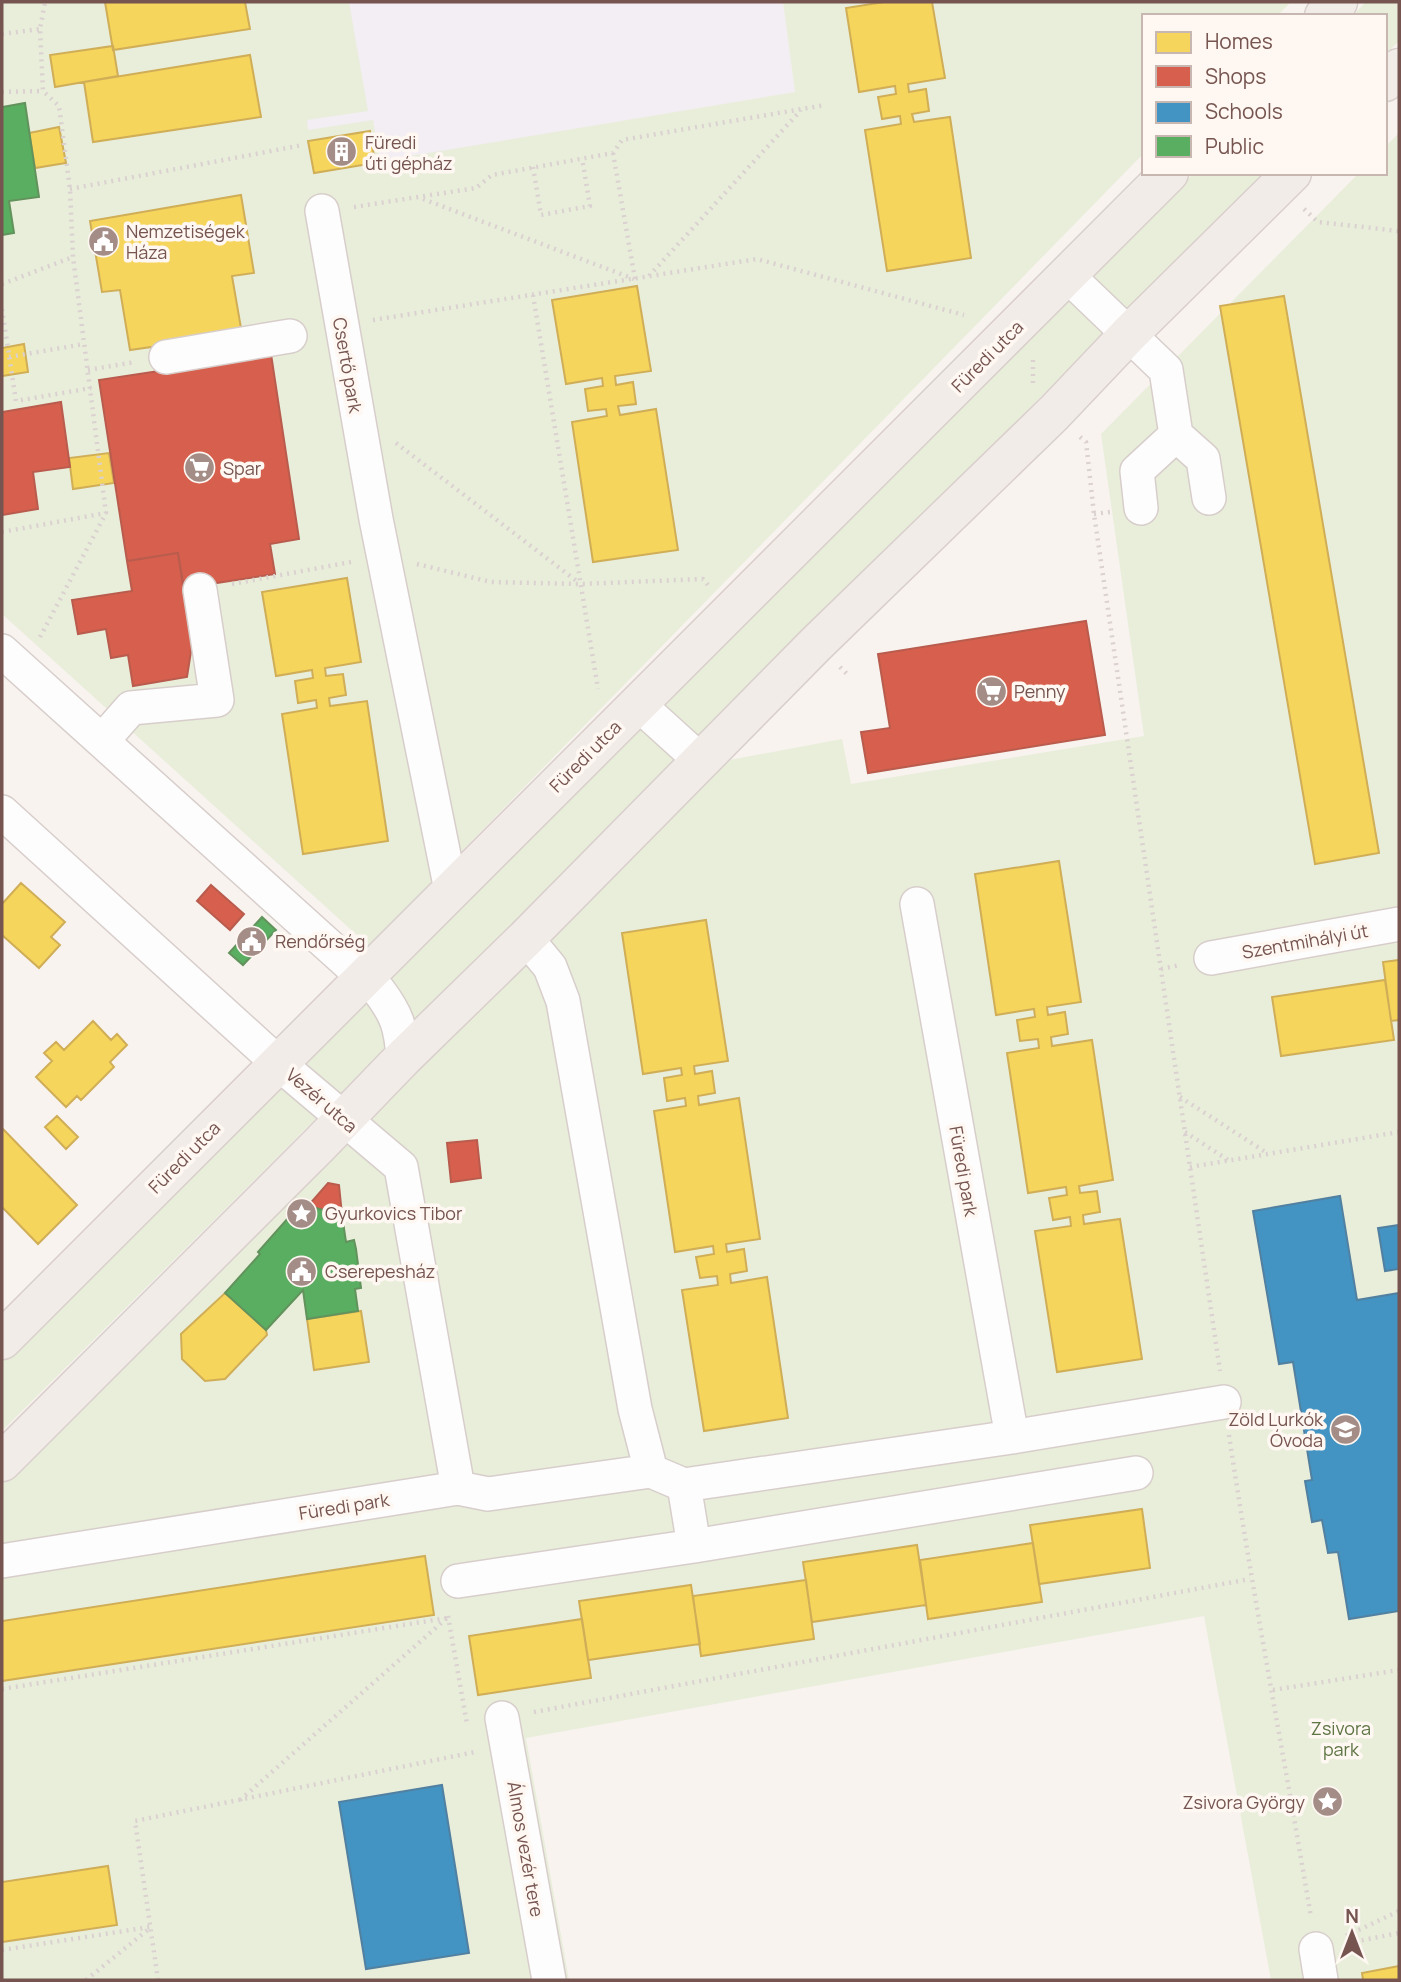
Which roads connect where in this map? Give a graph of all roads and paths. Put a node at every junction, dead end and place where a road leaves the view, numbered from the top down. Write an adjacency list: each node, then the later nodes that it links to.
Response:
1 (45, 2): 4 (path)
2 (1338, 2): 3 (main road)
3 (1324, 14)
4 (40, 29): 5 (path); 6 (path)
5 (2, 34)
6 (43, 91): 7 (path); 15 (path)
7 (2, 92)
8 (825, 105): 9 (path)
9 (801, 110): 11 (path); 22 (path)
10 (303, 145): 15 (path)
11 (613, 153): 12 (path); 23 (path)
12 (582, 158): 13 (path); 13 (path)
13 (533, 167): 17 (path)
14 (1167, 175): 21 (main road, Füredi utca)
15 (70, 189): 20 (path)
16 (1296, 190): 19 (path); 30 (main road)
17 (420, 197): 18 (path); 23 (path)
18 (322, 211): 29 (street, Csertő park)
19 (1399, 231)
20 (73, 257): 24 (path); 32 (path)
21 (1068, 276): 27 (main road, Füredi utca); 30 (street)
22 (649, 277): 23 (path); 28 (path)
23 (635, 279): 25 (path)
24 (2, 284)
25 (533, 295): 29 (path); 45 (path)
26 (2, 309): 33 (path)
27 (1032, 312): 37 (path); 47 (main road, Füredi utca)
28 (964, 315)
29 (341, 325): 44 (street, Csertő park)
30 (1130, 333): 37 (main road); 38 (street)
31 (290, 336): 34 (street)
32 (85, 344): 33 (path); 35 (path)
33 (9, 357): 36 (path)
34 (166, 357): 35 (path)
35 (88, 369): 36 (path)
36 (90, 388): 42 (path)
37 (1054, 413): 49 (main road); 65 (path)
38 (1176, 435): 40 (street); 41 (street)
39 (389, 438): 45 (path)
40 (1209, 498)
41 (1141, 508)
42 (106, 513): 43 (path); 48 (path)
43 (2, 531)
44 (383, 556): 45 (path); 46 (path); 57 (street, Csertő park)
45 (580, 584): 47 (path); 52 (path)
46 (200, 590): 54 (street)
47 (730, 610): 53 (main road, Füredi utca)
48 (40, 637)
49 (816, 644): 51 (path); 55 (main road)
50 (2, 651): 54 (street)
51 (849, 676)
52 (598, 689)
53 (637, 703): 55 (street); 57 (main road, Füredi utca)
54 (102, 741): 62 (street)
55 (701, 761): 60 (main road)
56 (2, 813): 64 (street, Vezér utca)
57 (451, 890): 62 (main road, Füredi utca)
58 (917, 904): 74 (street, Füredi park)
59 (1399, 924): 61 (street, Szentmihályi út)
60 (526, 938): 63 (main road); 76 (street)
61 (1211, 958)
62 (364, 977): 63 (street); 64 (main road, Füredi utca)
63 (403, 1058): 66 (main road)
64 (278, 1063): 66 (street, Vezér utca); 72 (main road, Füredi utca)
65 (1179, 1097): 67 (path); 69 (path)
66 (345, 1119): 75 (main road); 79 (street, Vezér utca)
67 (1185, 1132): 70 (path); 71 (path)
68 (1399, 1132): 69 (path)
69 (1268, 1154): 70 (path)
70 (1228, 1160): 71 (path)
71 (1190, 1167): 73 (path)
72 (2, 1340)
73 (1224, 1402): 74 (street); 82 (path)
74 (1012, 1437): 78 (street)
75 (2, 1462)
76 (651, 1471): 78 (street); 79 (street, Füredi park)
77 (1136, 1473): 80 (street)
78 (684, 1485): 80 (street)
79 (458, 1488): 81 (street, Füredi park)
80 (694, 1546): 83 (street)
81 (2, 1561)
82 (1250, 1578): 87 (path); 89 (path)
83 (458, 1581)
84 (447, 1618): 86 (path); 88 (path); 92 (path)
85 (1399, 1670): 87 (path)
86 (2, 1689)
87 (1273, 1690): 97 (path)
88 (467, 1726)
89 (505, 1732): 91 (path); 100 (street, Álmos vezér tere)
90 (470, 1740): 91 (path)
91 (472, 1753): 92 (path)
92 (239, 1801): 94 (path)
93 (1399, 1911): 97 (path)
94 (150, 1927): 96 (path); 98 (path); 99 (path)
95 (1399, 1933): 97 (path)
96 (2, 1950)
97 (1319, 1964)
98 (86, 1980)
99 (158, 1980)
100 (549, 1980)

